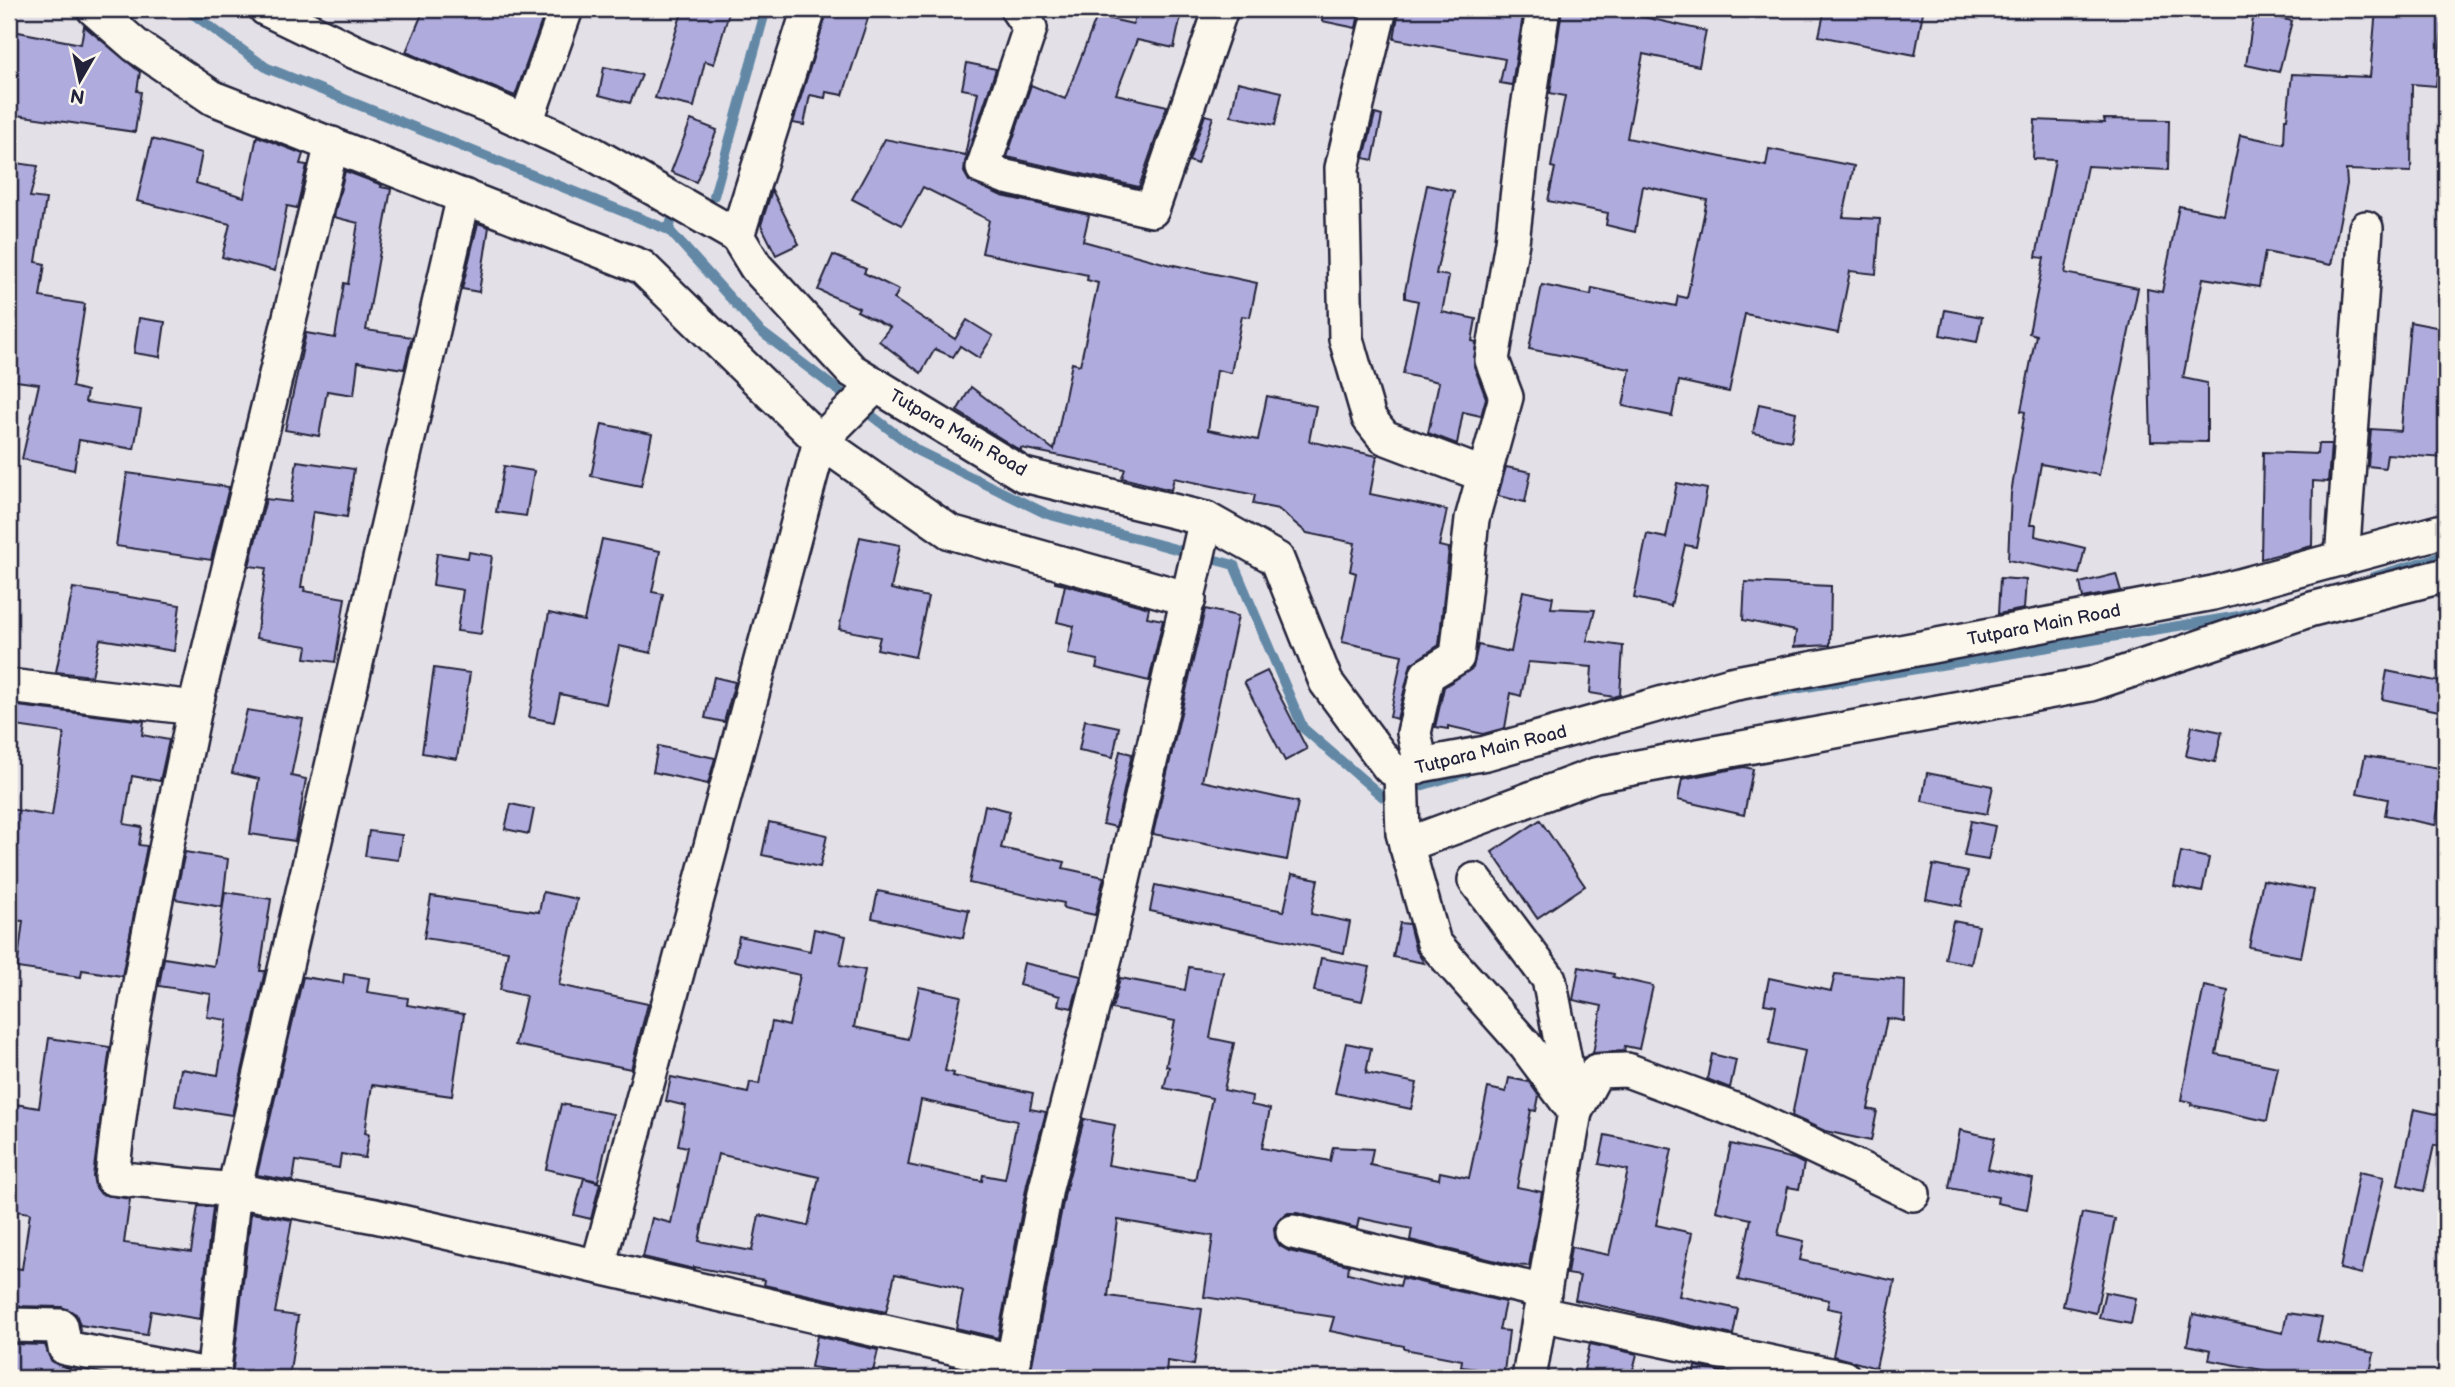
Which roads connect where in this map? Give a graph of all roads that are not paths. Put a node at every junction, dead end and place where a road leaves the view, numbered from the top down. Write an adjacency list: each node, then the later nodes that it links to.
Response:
1 (94, 9): 10 (street)
2 (266, 9): 9 (street)
3 (566, 9): 9 (street)
4 (808, 9): 13 (street)
5 (1017, 9): 6 (street)
6 (1221, 9)
7 (1380, 9): 16 (street)
8 (1543, 9): 16 (street)
9 (526, 122): 13 (street)
10 (332, 144): 11 (street); 23 (street)
11 (464, 196): 15 (street); 28 (street)
12 (2366, 228): 19 (street)
13 (737, 236): 14 (street, Tutpara Main Road)
14 (863, 398): 15 (street); 17 (street, Tutpara Main Road)
15 (820, 441): 21 (street); 31 (street)
16 (1484, 475): 24 (street)
17 (1204, 528): 21 (street); 24 (street, Tutpara Main Road)
18 (2446, 530): 19 (street, Tutpara Main Road)
19 (2342, 559): 24 (street, Tutpara Main Road)
20 (2446, 575): 25 (street)
21 (1191, 593): 34 (street)
22 (9, 686): 23 (street)
23 (195, 709): 28 (street)
24 (1411, 770): 25 (street)
25 (1405, 839): 27 (street)
26 (1475, 880): 27 (street)
27 (1575, 1112): 29 (street); 32 (street)
28 (234, 1190): 31 (street); 35 (street)
29 (1913, 1194)
30 (1293, 1232): 32 (street)
31 (598, 1266): 34 (street)
32 (1542, 1303): 36 (street); 37 (street)
33 (9, 1325): 35 (street)
34 (1008, 1370)
35 (213, 1377)
36 (1529, 1378)
37 (1844, 1378)

